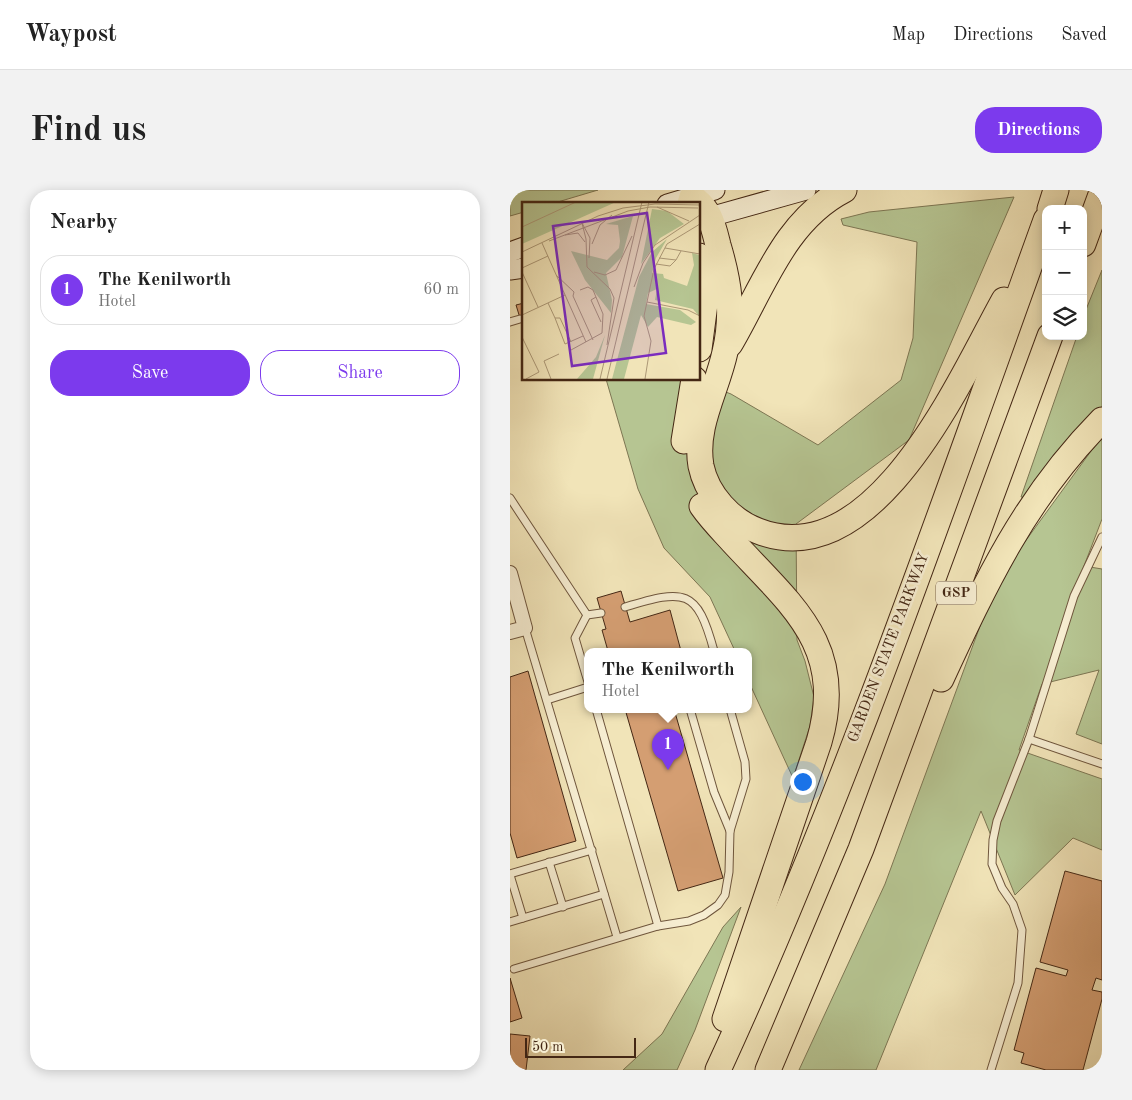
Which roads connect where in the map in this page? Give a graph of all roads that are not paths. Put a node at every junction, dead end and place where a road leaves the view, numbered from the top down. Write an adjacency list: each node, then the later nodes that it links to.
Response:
1 (806, 190): 8 (main road)
2 (844, 190): 19 (highway)
3 (1056, 190): 7 (highway, GARDEN STATE PARKWAY / GSP)
4 (1102, 192): 11 (highway)
5 (699, 197): 6 (main road); 8 (highway)
6 (676, 202)
7 (1051, 205)
8 (705, 219): 19 (highway)
9 (1042, 227): 19 (highway)
10 (1042, 231): 52 (highway, GARDEN STATE PARKWAY / GSP)
11 (1087, 233)
12 (522, 248): 13 (main road)
13 (510, 252)
14 (700, 262): 18 (highway)
15 (520, 319): 16 (lane)
16 (510, 322)
17 (1049, 340): 40 (highway, GSP)
18 (700, 341)
19 (725, 352)
20 (694, 380): 51 (highway)
21 (1102, 420): 40 (highway)
22 (510, 498): 27 (lane)
23 (1102, 537): 37 (lane)
24 (510, 573): 28 (street)
25 (626, 606): 30 (lane)
26 (602, 613): 27 (lane)
27 (587, 615): 31 (lane)
28 (525, 628): 29 (street); 33 (lane)
29 (510, 632)
30 (713, 648)
31 (584, 668)
32 (584, 688): 33 (lane)
33 (546, 700): 41 (lane)
34 (597, 713): 48 (lane)
35 (691, 713): 39 (lane)
36 (731, 713): 39 (lane)
37 (1030, 738): 38 (lane); 54 (lane)
38 (1102, 764)
39 (730, 831): 48 (lane)
40 (861, 849): 53 (highway, GSP)
41 (592, 850): 42 (lane); 44 (lane)
42 (549, 862): 43 (lane); 45 (lane)
43 (510, 874): 46 (lane)
44 (604, 894): 45 (lane); 49 (lane)
45 (563, 906): 46 (lane)
46 (523, 918): 47 (lane)
47 (510, 922)
48 (658, 926): 49 (lane)
49 (617, 937): 50 (lane)
50 (514, 969)
51 (707, 1070)
52 (718, 1070)
53 (768, 1070)
54 (991, 1070)

